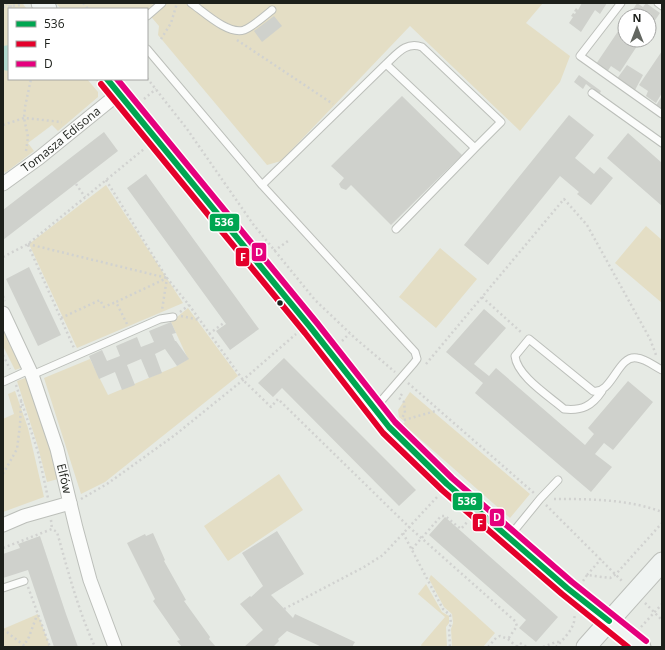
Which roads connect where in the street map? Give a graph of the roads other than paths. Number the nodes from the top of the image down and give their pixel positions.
1 (162, 3) edge
2 (191, 3) edge
3 (621, 3) edge
4 (658, 3) edge
5 (662, 6) edge
6 (272, 10) dead end
7 (148, 15) edge
8 (148, 50) edge
9 (386, 64) junction
10 (107, 80) edge
11 (592, 93) dead end
12 (118, 94) junction
13 (662, 114) edge
14 (662, 143) edge
15 (475, 148) junction
16 (3, 184) edge
17 (262, 186) junction
18 (396, 229) dead end
19 (3, 313) edge
20 (173, 317) road end
21 (662, 370) edge
22 (30, 372) junction
23 (3, 382) edge
24 (602, 391) junction
25 (375, 409) junction
26 (558, 480) dead end
27 (75, 501) junction
28 (3, 525) edge
29 (508, 537) junction
30 (662, 562) edge
31 (24, 581) road end
32 (3, 588) edge
33 (609, 621) junction
34 (115, 647) edge
35 (586, 647) edge
36 (641, 647) edge

1 - 7 lane
2 - 6 lane
3 - 13 lane
4 - 5 lane
8 - 17 lane
9 - 15 lane
9 - 15 lane
9 - 17 lane
10 - 12 street
11 - 14 lane
12 - 16 street, Tomasza Edisona
12 - 25 street
15 - 18 lane
17 - 25 lane
19 - 22 street, Elfów
20 - 22 lane
21 - 24 lane
22 - 23 lane
22 - 27 street, Elfów
24 - 24 lane
25 - 29 street
26 - 29 lane
27 - 28 street
27 - 34 street, Elfów
29 - 33 street
30 - 33 street
31 - 32 lane
33 - 35 street
33 - 36 street

